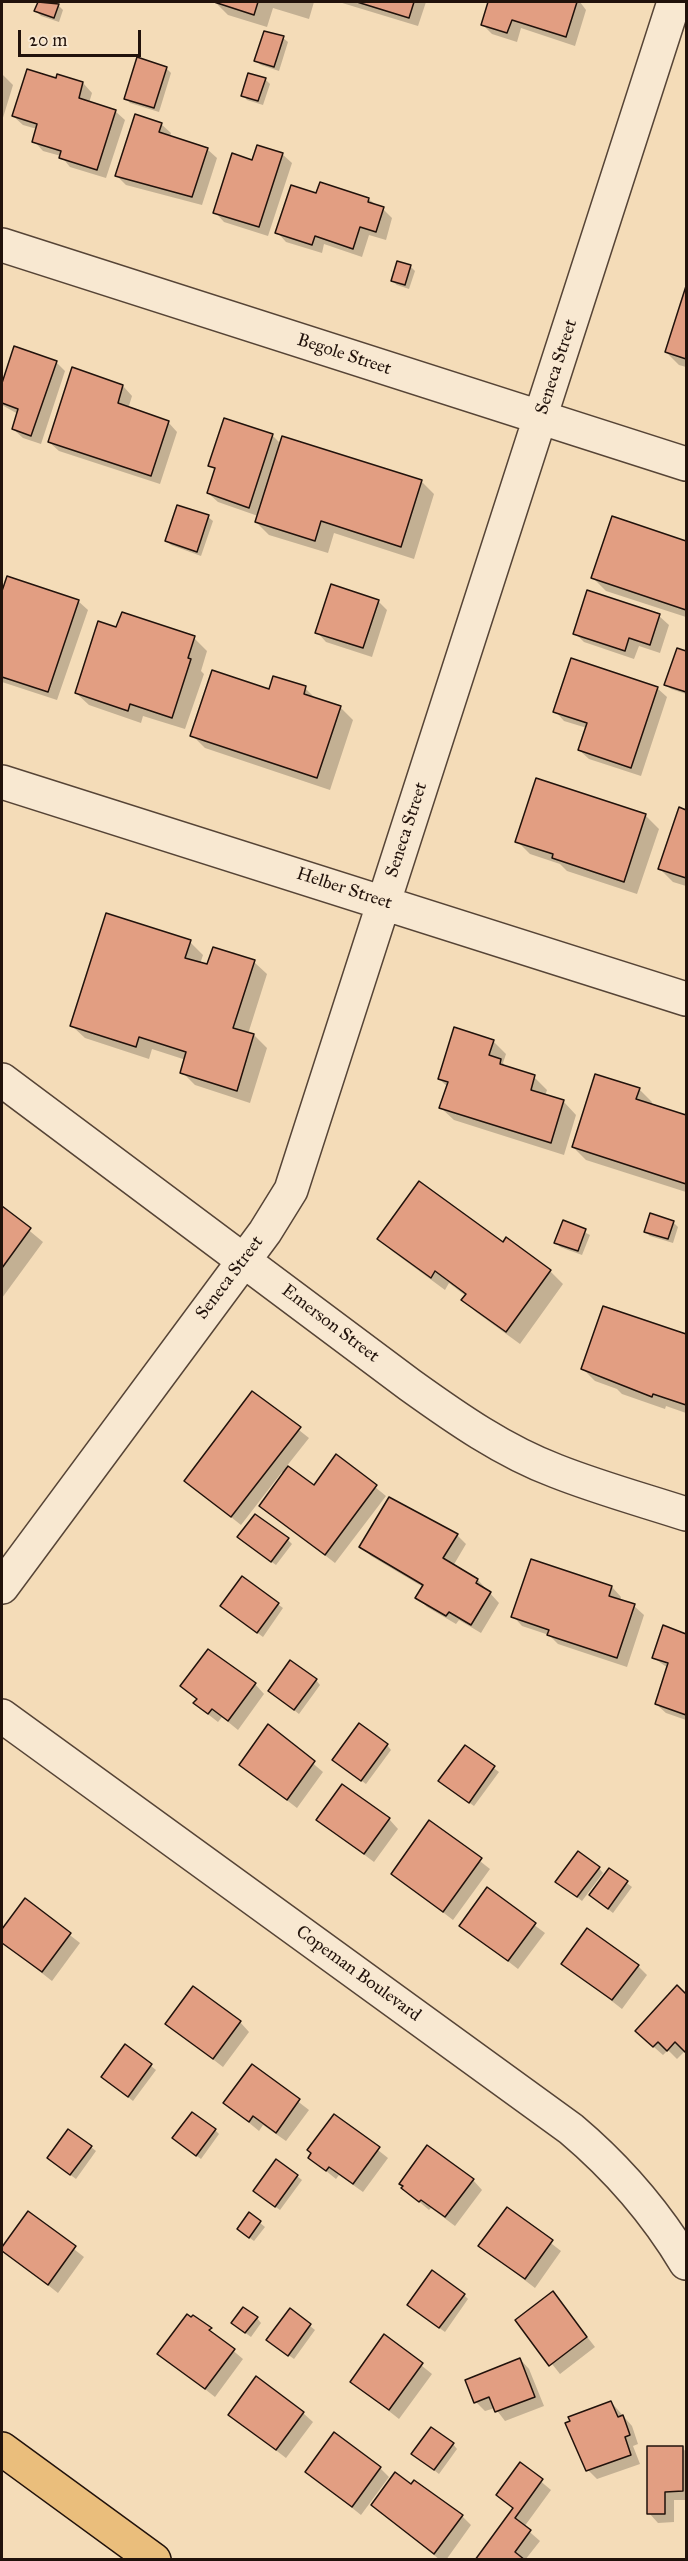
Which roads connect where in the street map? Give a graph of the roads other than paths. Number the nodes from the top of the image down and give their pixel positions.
1 (674, 2) edge
2 (2, 244) edge
3 (541, 418) junction
4 (687, 464) edge
5 (2, 782) edge
6 (383, 902) junction
7 (687, 999) edge
8 (2, 1080) edge
9 (244, 1259) junction
10 (687, 1514) edge
11 (2, 1587) edge
12 (2, 1716) edge
13 (687, 2263) edge
14 (2, 2449) edge
15 (154, 2559) edge

1 - 3 street, Seneca Street
2 - 3 street, Begole Street
3 - 4 street, Begole Street
3 - 6 street, Seneca Street
5 - 6 street, Helber Street
6 - 7 street, Helber Street
6 - 9 street, Seneca Street
8 - 9 street, Emerson Street
9 - 10 street, Emerson Street
9 - 11 street, Seneca Street
12 - 13 street, Copeman Boulevard
14 - 15 main road

